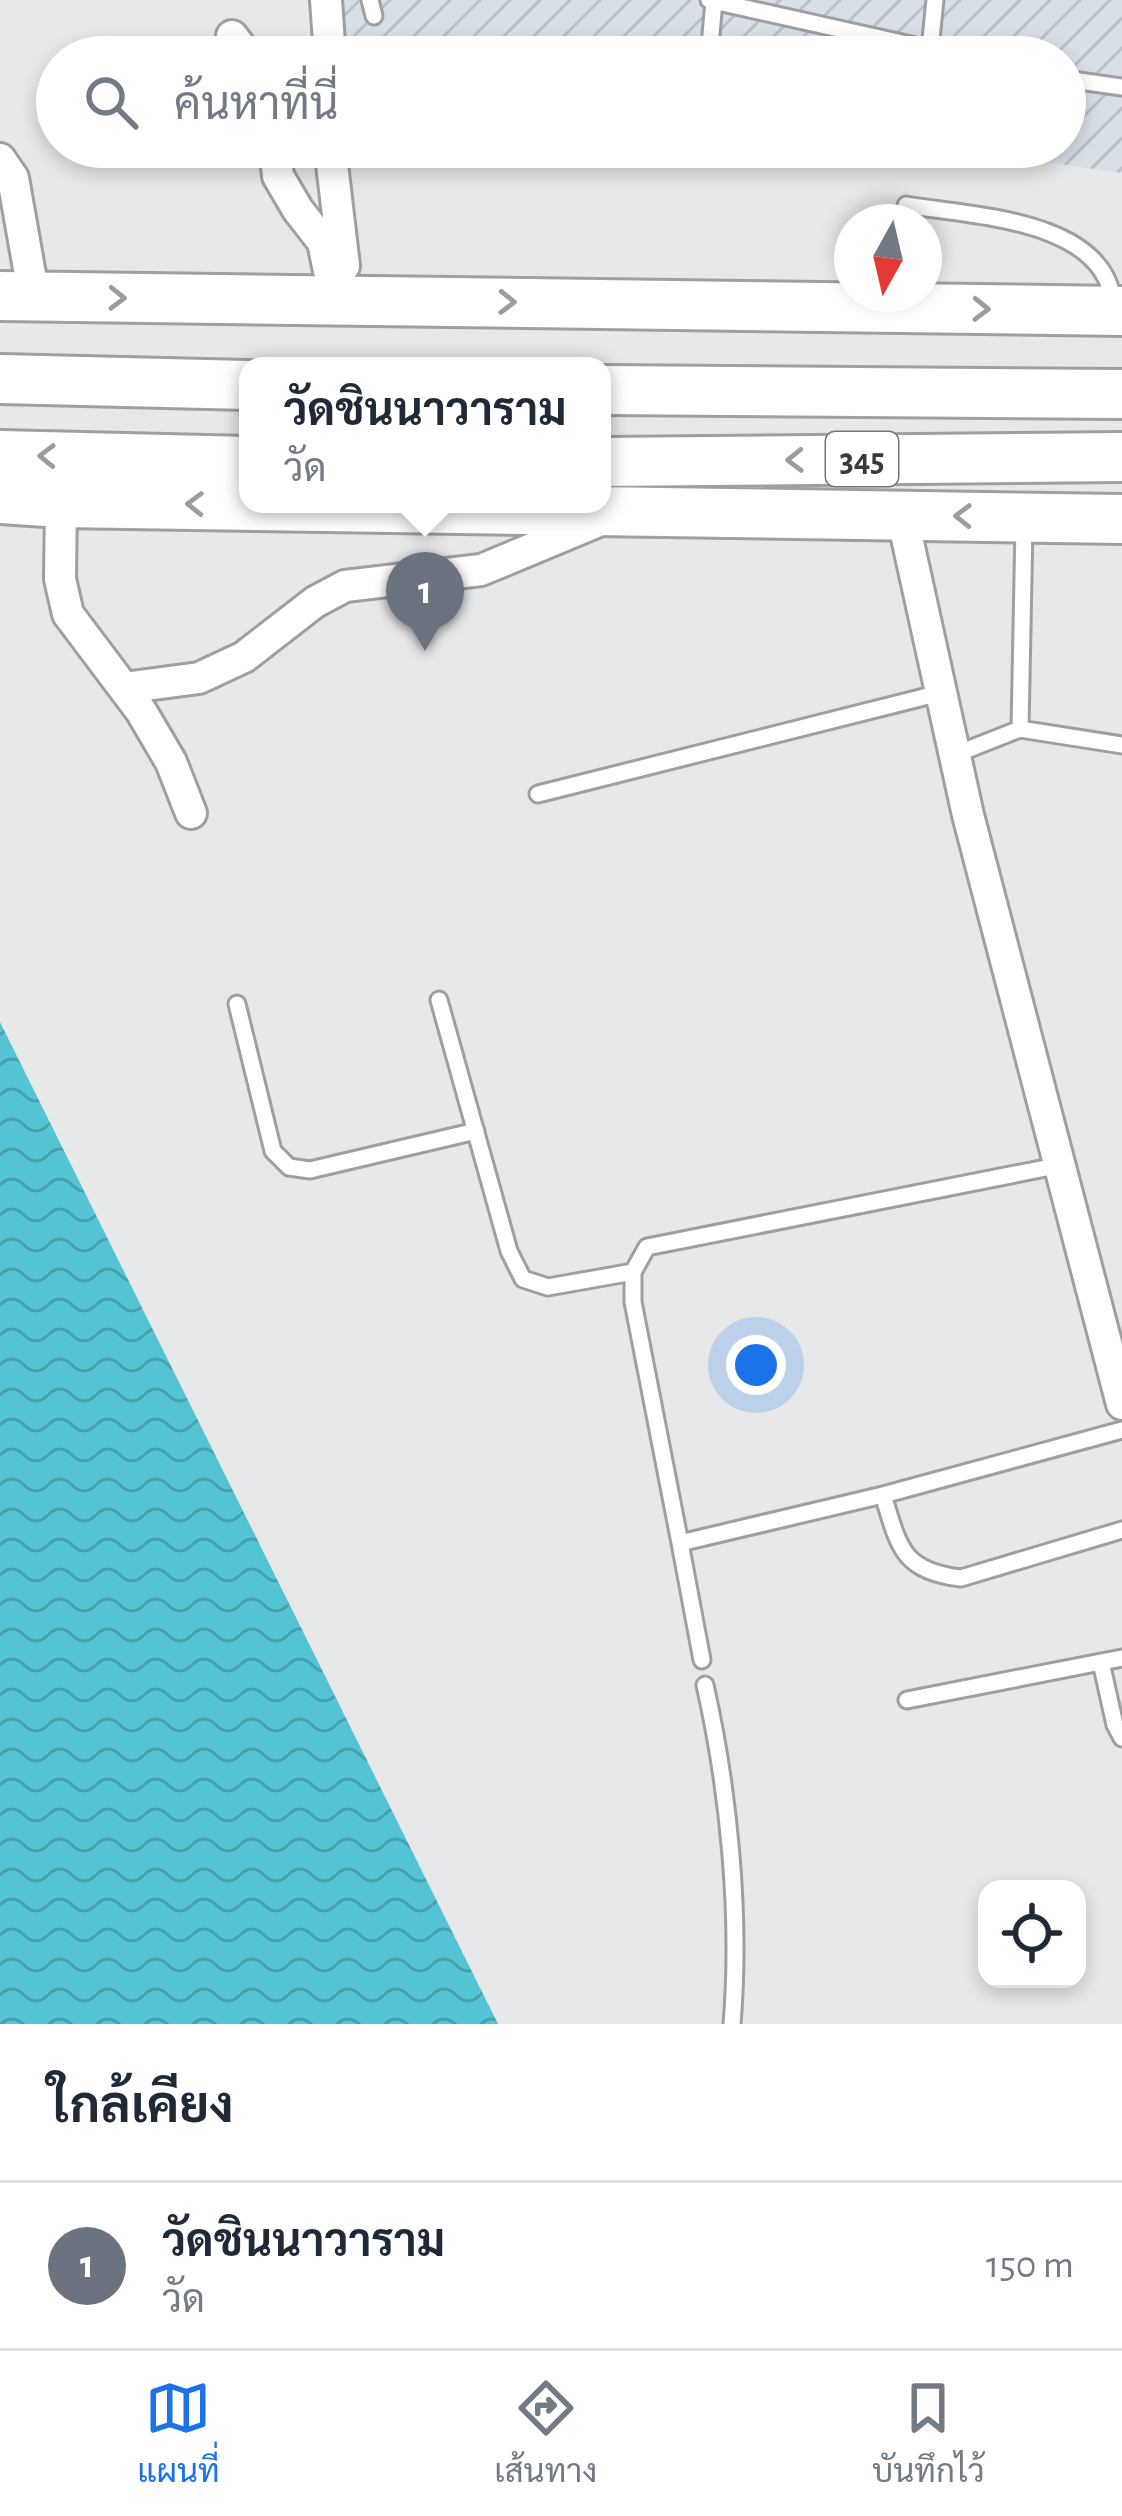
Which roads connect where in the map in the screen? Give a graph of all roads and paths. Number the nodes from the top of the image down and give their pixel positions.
1 (326, 0) edge
2 (935, 0) edge
3 (711, 1) edge
4 (329, 36) edge
5 (710, 36) edge
6 (871, 36) edge
7 (931, 36) edge
8 (1086, 82) edge
9 (1122, 86) edge
10 (0, 159) edge
11 (277, 168) edge
12 (332, 168) edge
13 (942, 212) edge
14 (17, 296) edge
15 (341, 300) junction
16 (1118, 311) edge
17 (0, 379) edge
18 (239, 385) edge
19 (611, 390) edge
20 (1122, 394) edge
21 (0, 455) edge
22 (1122, 457) edge
23 (239, 461) edge
24 (611, 462) edge
25 (0, 499) edge
26 (61, 503) junction
27 (239, 505) edge
28 (611, 508) edge
29 (628, 508) junction
30 (902, 515) junction
31 (1024, 518) junction
32 (1122, 519) edge
33 (124, 688) junction
34 (940, 693) junction
35 (1020, 729) junction
36 (1122, 745) edge
37 (954, 755) junction
38 (538, 794) dead end
39 (191, 813) dead end
40 (439, 1000) dead end
41 (237, 1004) dead end
42 (476, 1131) junction
43 (1060, 1165) junction
44 (633, 1272) junction
45 (1122, 1404) edge
46 (1122, 1430) edge
47 (883, 1495) junction
48 (1122, 1530) edge
49 (680, 1543) junction
50 (1122, 1658) edge
51 (702, 1660) dead end
52 (1101, 1662) junction
53 (705, 1685) dead end
54 (908, 1700) dead end
55 (1122, 1738) edge
56 (732, 2024) edge

1 - 4 street
2 - 7 lane
3 - 5 lane
3 - 6 lane
8 - 9 lane
10 - 14 street
11 - 15 street
12 - 15 street
13 - 16 lane
14 -> 15 main road
15 -> 16 main road
17 - 18 main road
19 - 20 main road, 345
23 -> 21 main road
22 -> 24 main road, 345
25 - 26 main road
27 -> 26 main road
26 - 33 street
29 -> 28 main road
29 - 30 main road
29 - 33 street
31 -> 30 main road
30 - 34 street
31 - 32 main road
31 - 35 lane
33 - 39 street
34 - 37 street
34 - 38 lane
35 - 36 lane
35 - 37 lane
37 - 43 street
40 - 42 lane
41 - 42 lane
42 - 44 lane
43 - 44 lane
43 - 45 street
44 - 49 lane
46 - 47 lane
47 - 48 lane
47 - 49 lane
49 - 51 lane
50 - 52 lane
52 - 54 lane
52 - 55 lane
53 - 56 lane

